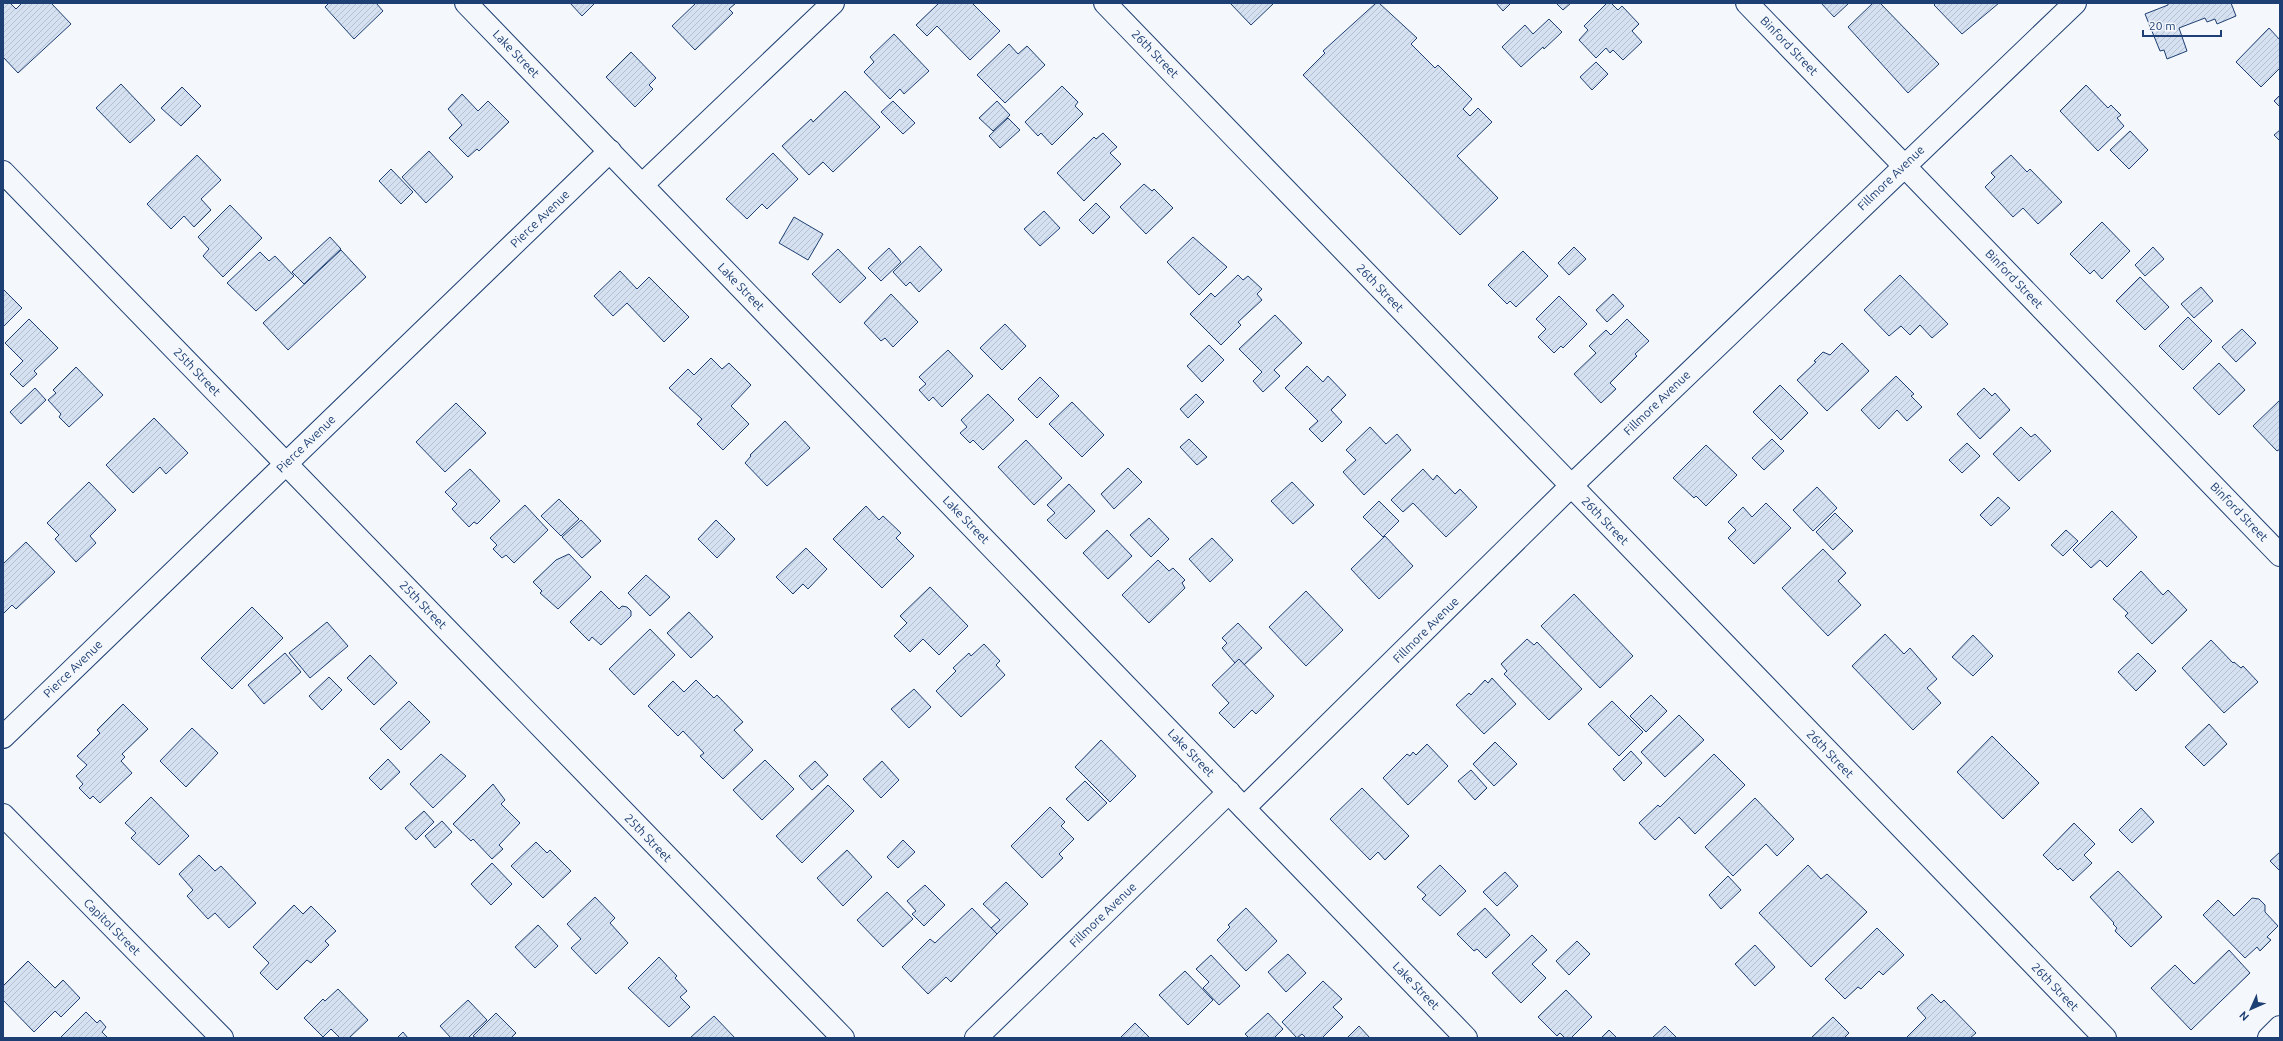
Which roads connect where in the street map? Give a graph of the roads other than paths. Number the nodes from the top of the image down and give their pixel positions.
1 (466, 3) edge
2 (834, 3) edge
3 (1105, 3) edge
4 (1747, 3) edge
5 (2075, 3) edge
6 (610, 151) junction
7 (1904, 165) junction
8 (3, 172) edge
9 (642, 185) junction
10 (286, 464) junction
11 (1571, 486) junction
12 (2280, 555) edge
13 (3, 737) edge
14 (1229, 792) junction
15 (1244, 808) junction
16 (3, 815) edge
17 (2280, 1027) edge
18 (222, 1038) edge
19 (842, 1038) edge
20 (976, 1038) edge
21 (1466, 1038) edge
22 (2105, 1038) edge
23 (2269, 1038) edge

1 - 6 street, Lake Street
2 - 9 street
3 - 11 street, 26th Street
4 - 7 street, Binford Street
5 - 7 street, Fillmore Avenue
6 - 9 street, Lake Street
6 - 10 street, Pierce Avenue
7 - 11 street, Fillmore Avenue
7 - 12 street, Binford Street
8 - 10 street, 25th Street
9 - 14 street, Lake Street
10 - 13 street, Pierce Avenue
10 - 19 street, 25th Street
11 - 15 street, Fillmore Avenue
11 - 22 street, 26th Street
14 - 15 street, Lake Street
14 - 20 street, Fillmore Avenue
15 - 21 street, Lake Street
16 - 18 street, Capitol Street
17 - 23 street

